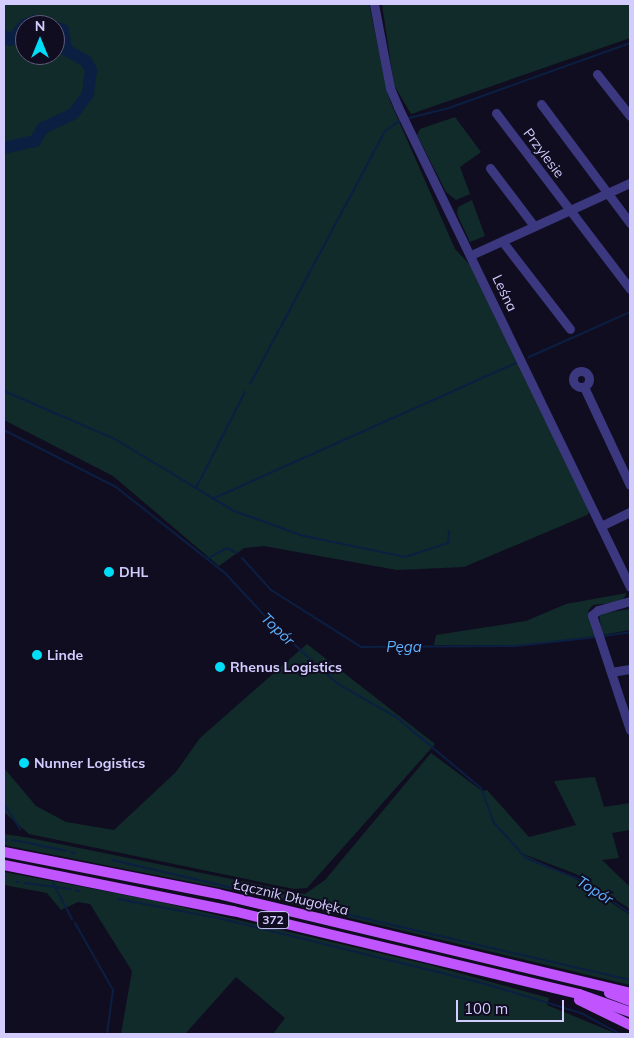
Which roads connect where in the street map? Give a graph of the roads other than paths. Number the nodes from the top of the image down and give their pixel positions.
1 (374, 4) edge
2 (598, 74) dead end
3 (541, 104) dead end
4 (496, 113) dead end
5 (630, 116) edge
6 (490, 168) dead end
7 (630, 183) edge
8 (607, 192) junction
9 (569, 209) junction
10 (630, 222) edge
11 (534, 226) junction
12 (502, 241) junction
13 (471, 254) junction
14 (630, 289) edge
15 (570, 329) dead end
16 (584, 387) dead end
17 (630, 485) edge
18 (630, 512) edge
19 (602, 525) junction
20 (630, 588) edge
21 (630, 601) edge
22 (630, 669) edge
23 (612, 672) junction
24 (630, 730) edge
25 (4, 852) edge
26 (4, 865) edge
27 (570, 978) junction
28 (540, 985) junction
29 (630, 992) edge
30 (630, 1001) edge
31 (630, 1012) edge
32 (630, 1025) edge

1 - 13 street, Leśna
2 - 5 street
3 - 8 street, Przylesie
4 - 9 street, Przylesie
6 - 11 street
7 - 8 street
8 - 9 street
8 - 10 street, Przylesie
9 - 11 street
9 - 14 street, Przylesie
11 - 12 street
12 - 13 street
12 - 15 street
13 - 19 street, Leśna
16 - 17 street
18 - 19 street
19 - 20 street, Leśna
21 - 23 street
22 - 23 street
23 - 24 street
25 - 27 main road, Łącznik Długołęka / 372
26 - 28 main road, Łącznik Długołęka / 372
27 - 29 main road
27 - 30 main road, 372
28 - 31 main road, 372
28 - 32 main road

